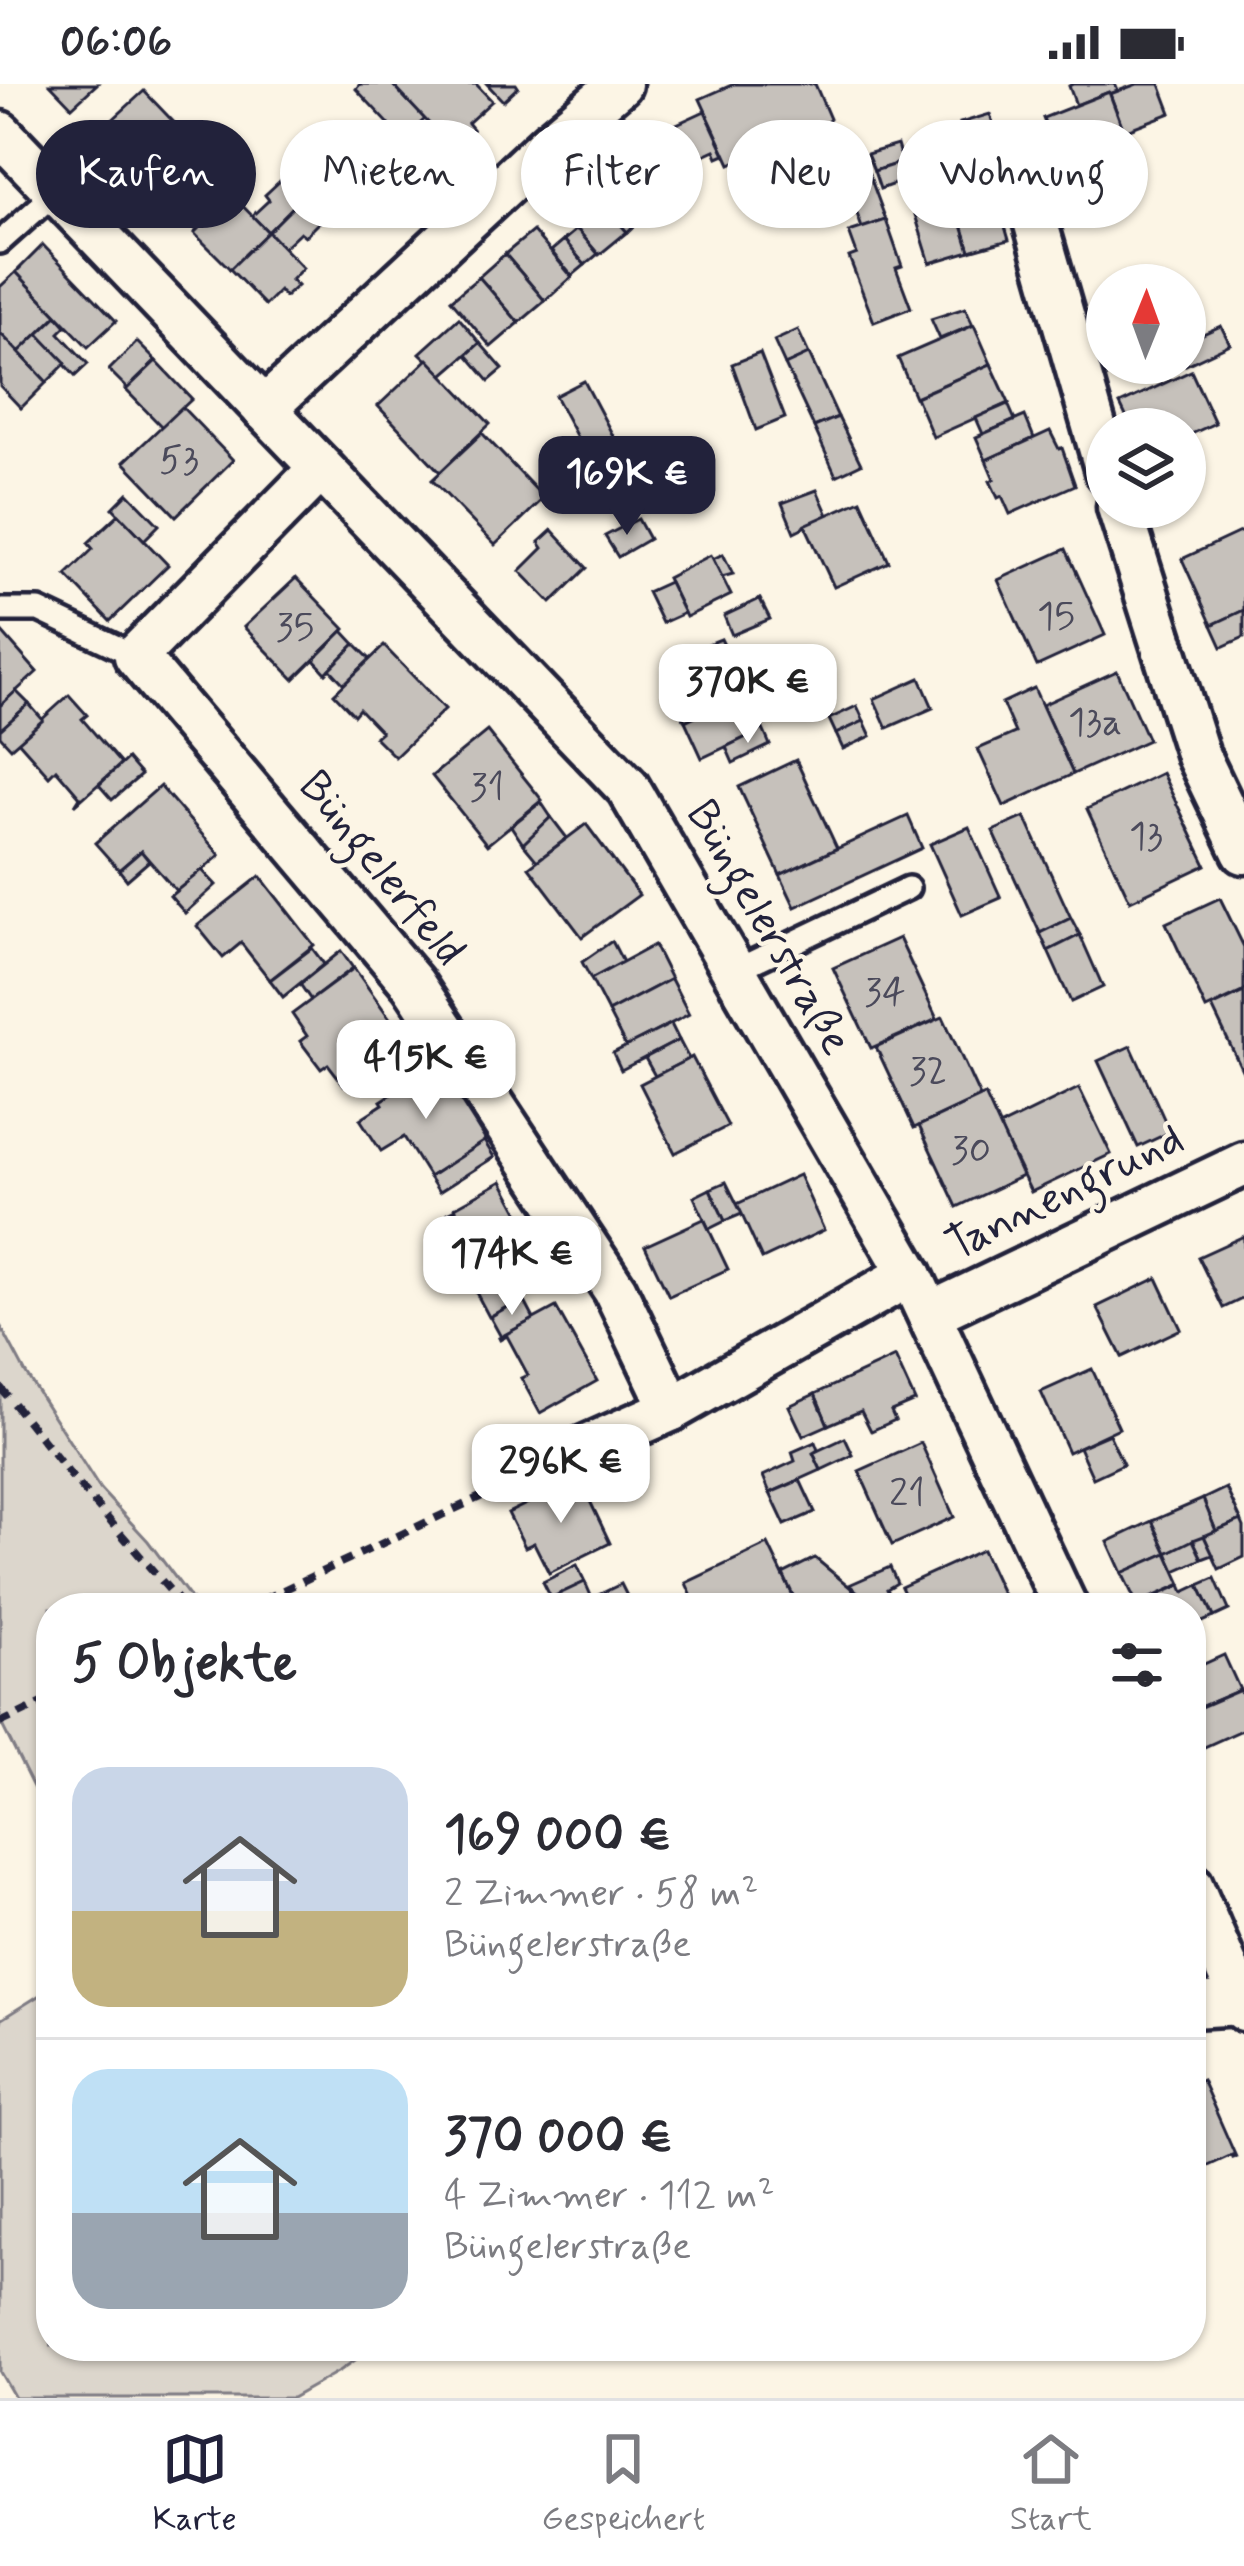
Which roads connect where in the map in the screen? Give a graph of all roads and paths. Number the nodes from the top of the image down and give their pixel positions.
1 (620, 84) edge
2 (0, 133) edge
3 (36, 171) edge
4 (36, 210) edge
5 (91, 228) edge
6 (1037, 228) edge
7 (0, 242) edge
8 (1089, 408) edge
9 (264, 409) junction
10 (321, 467) junction
11 (1125, 528) edge
12 (0, 610) edge
13 (136, 656) junction
14 (1244, 852) edge
15 (908, 888) dead end
16 (734, 971) junction
17 (1244, 1164) edge
18 (910, 1274) junction
19 (930, 1314) junction
20 (0, 1387) edge
21 (672, 1409) junction
22 (580, 1450) joint
23 (172, 1593) edge
24 (277, 1593) edge
25 (1059, 1593) edge
26 (36, 1707) edge
27 (0, 1724) edge
28 (1206, 1921) edge
29 (1206, 2006) edge
30 (1242, 2006) edge

1 - 9 street
2 - 3 street, Büngelerstraße
4 - 7 lane
5 - 9 street, Büngelerstraße
6 - 8 street
9 - 10 street, Büngelerstraße
10 - 13 street
10 - 16 street, Büngelerstraße
11 - 14 street
12 - 13 lane, Büngelerfeld
13 - 21 street, Büngelerfeld
15 - 16 lane
16 - 18 street, Büngelerstraße
17 - 19 street, Tannengrund
18 - 19 street, Büngelerstraße
18 - 21 street, Tannengrund
19 - 25 street, Büngelerstraße
20 - 23 path
21 - 22 street, Tannengrund
22 - 24 path
26 - 27 path
28 - 30 street
29 - 30 street

